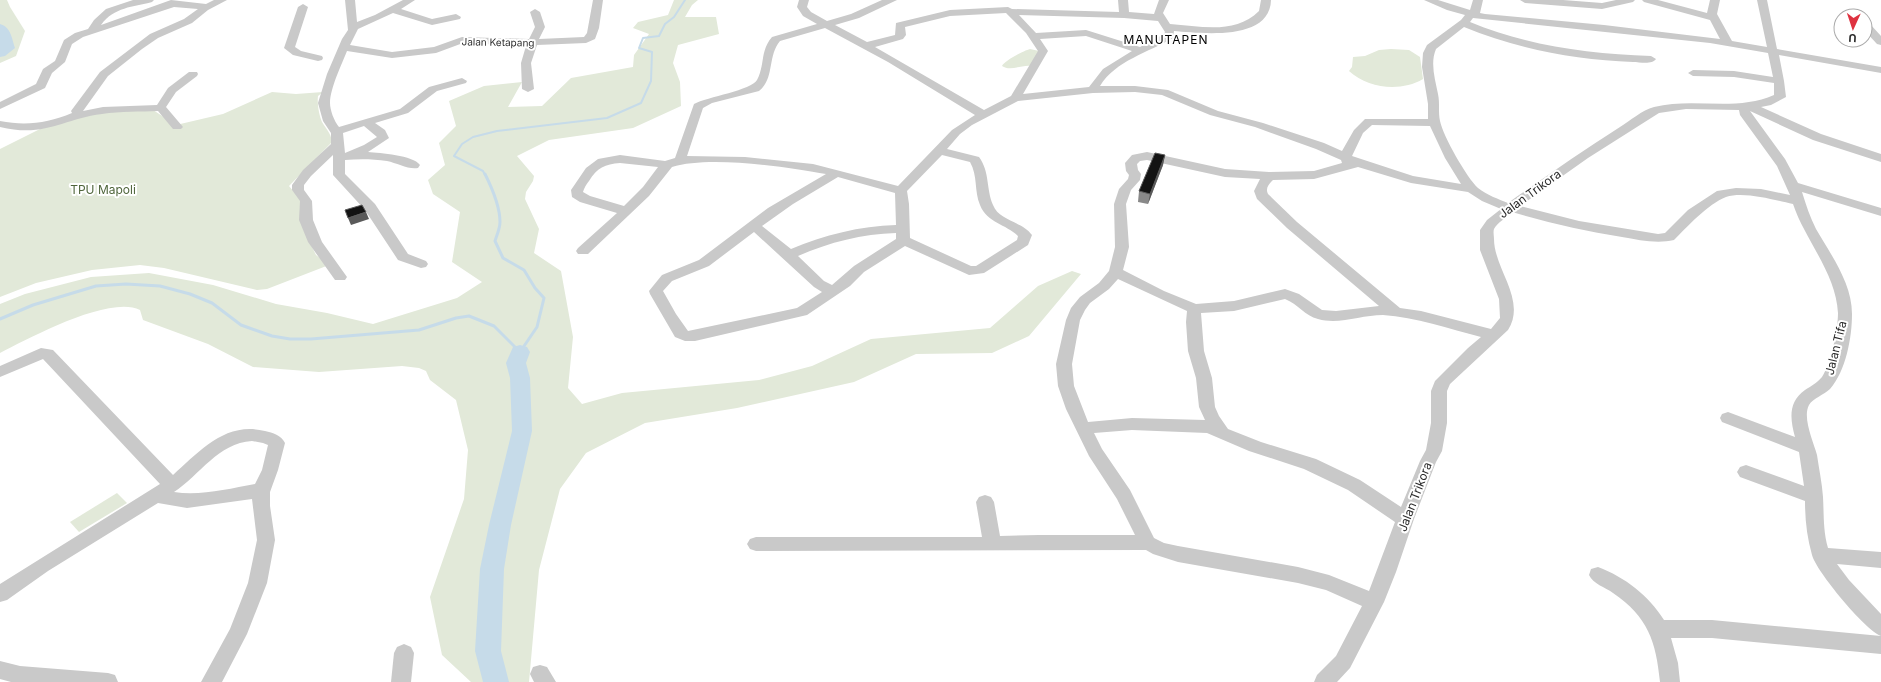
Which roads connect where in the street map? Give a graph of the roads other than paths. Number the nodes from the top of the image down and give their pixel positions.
1 (149, 0) edge
2 (222, 0) edge
3 (350, 0) edge
4 (410, 0) edge
5 (598, 0) edge
6 (804, 0) edge
7 (892, 0) edge
8 (999, 0) edge
9 (1123, 0) edge
10 (1164, 0) edge
11 (1266, 0) edge
12 (1429, 0) edge
13 (1478, 0) edge
14 (1525, 0) edge
15 (1630, 0) edge
16 (1647, 0) edge
17 (1714, 0) edge
18 (1762, 0) edge
19 (172, 1) edge
20 (303, 7) dead end
21 (205, 8) junction
22 (393, 10) junction
23 (1009, 11) junction
24 (535, 12) dead end
25 (1472, 14) junction
26 (1124, 15) junction
27 (456, 17) dead end
28 (1160, 18) junction
29 (1713, 18) junction
30 (1463, 23) junction
31 (827, 24) junction
32 (353, 27) junction
33 (1167, 27) junction
34 (92, 30) junction
35 (1873, 33) edge
36 (1034, 36) junction
37 (1881, 42) edge
38 (532, 43) junction
39 (1728, 43) junction
40 (865, 46) junction
41 (344, 48) junction
42 (1141, 51) junction
43 (1772, 52) junction
44 (318, 58) dead end
45 (1651, 59) dead end
46 (1881, 70) edge
47 (1107, 72) junction
48 (1693, 73) dead end
49 (193, 74) dead end
50 (462, 81) dead end
51 (1780, 81) junction
52 (1122, 84) junction
53 (528, 89) dead end
54 (1093, 90) junction
55 (1015, 98) junction
56 (0, 106) edge
57 (1747, 106) junction
58 (160, 108) junction
59 (982, 114) junction
60 (78, 115) junction
61 (367, 123) junction
62 (1434, 123) junction
63 (0, 124) edge
64 (177, 127) dead end
65 (336, 131) junction
66 (939, 151) junction
67 (342, 153) junction
68 (1881, 158) edge
69 (680, 160) junction
70 (1351, 162) junction
71 (414, 165) dead end
72 (667, 165) junction
73 (836, 173) junction
74 (1269, 176) junction
75 (1794, 186) junction
76 (1471, 189) junction
77 (901, 190) junction
78 (1798, 201) junction
79 (1509, 208) junction
80 (626, 211) junction
81 (1881, 212) edge
82 (755, 226) junction
83 (903, 234) junction
84 (583, 251) dead end
85 (790, 255) junction
86 (421, 264) dead end
87 (1116, 272) junction
88 (340, 277) dead end
89 (832, 291) junction
90 (1194, 309) junction
91 (1396, 312) junction
92 (1494, 335) junction
93 (0, 372) edge
94 (1728, 418) dead end
95 (1084, 428) junction
96 (1222, 432) junction
97 (1807, 448) junction
98 (1746, 472) dead end
99 (172, 485) junction
100 (261, 490) junction
101 (154, 496) junction
102 (1814, 497) junction
103 (985, 502) dead end
104 (1406, 519) junction
105 (1148, 543) junction
106 (756, 544) dead end
107 (992, 544) junction
108 (1821, 555) junction
109 (1881, 560) edge
110 (1598, 575) dead end
111 (0, 594) edge
112 (1374, 602) junction
113 (1881, 628) edge
114 (1659, 629) junction
115 (1881, 645) edge
116 (404, 653) dead end
117 (0, 670) edge
118 (14, 679) edge
119 (108, 682) edge
120 (211, 682) edge
121 (402, 682) edge
122 (1324, 682) edge
123 (1670, 682) edge

1 - 34 street
2 - 21 street
3 - 32 street
4 - 22 street
5 - 38 street, Jalan Ketapang
6 - 31 street
7 - 31 street
8 - 23 street
9 - 26 street
10 - 28 street
11 - 33 street
12 - 25 street
13 - 25 street
14 - 15 street
16 - 29 street
17 - 29 street
18 - 43 street, Jalan Trikora
19 - 21 street
19 - 34 street
20 - 44 street
21 - 60 street
22 - 27 street
22 - 32 street
23 - 26 street
23 - 36 street
23 - 40 street
24 - 38 street
25 - 30 street
25 - 39 street
26 - 28 street
28 - 33 street
29 - 39 street
30 - 45 street
30 - 62 street
31 - 40 street
31 - 69 street
32 - 41 street
33 - 42 street
34 - 56 street
35 - 37 street
36 - 42 street
36 - 55 street
38 - 41 street, Jalan Ketapang
38 - 53 street
39 - 43 street
40 - 59 street
41 - 65 street
42 - 47 street
43 - 46 street
43 - 51 street, Jalan Trikora
47 - 52 street
47 - 54 street
48 - 51 street
49 - 58 street
50 - 61 street
51 - 57 street, Jalan Trikora
52 - 54 street
52 - 70 street
54 - 55 street
55 - 59 street
57 - 68 street
57 - 75 street, Jalan Tifa
57 - 79 street, Jalan Trikora
58 - 60 street
58 - 64 street
59 - 66 street
60 - 63 street
61 - 65 street
61 - 67 street
62 - 70 street
62 - 76 street
65 - 67 street
66 - 77 street
66 - 83 street
67 - 71 street
67 - 86 street
67 - 88 street
69 - 72 street
69 - 73 street
70 - 74 street
70 - 76 street
72 - 80 street
72 - 80 street
73 - 77 street
73 - 82 street
74 - 87 street
74 - 91 street
75 - 78 street, Jalan Tifa
75 - 81 street
76 - 79 street
77 - 83 street
78 - 79 street
78 - 97 street, Jalan Tifa
79 - 92 street, Jalan Trikora
80 - 84 street
82 - 85 street
82 - 89 street
83 - 85 street
83 - 89 street
85 - 89 street
87 - 90 street
87 - 95 street
90 - 91 street
90 - 96 street
91 - 92 street
92 - 104 street, Jalan Trikora
93 - 99 street
94 - 97 street
95 - 96 street
95 - 105 street
96 - 104 street
97 - 102 street, Jalan Tifa
98 - 102 street
99 - 100 street
99 - 101 street
100 - 101 street
100 - 120 street
101 - 111 street
102 - 108 street, Jalan Tifa
103 - 107 street
104 - 112 street, Jalan Trikora
105 - 107 street
105 - 112 street
106 - 107 street
108 - 109 street
108 - 113 street, Jalan Tifa
110 - 114 street
112 - 122 street, Jalan Trikora
114 - 115 street
114 - 123 street
116 - 121 street
117 - 118 street
118 - 119 street

